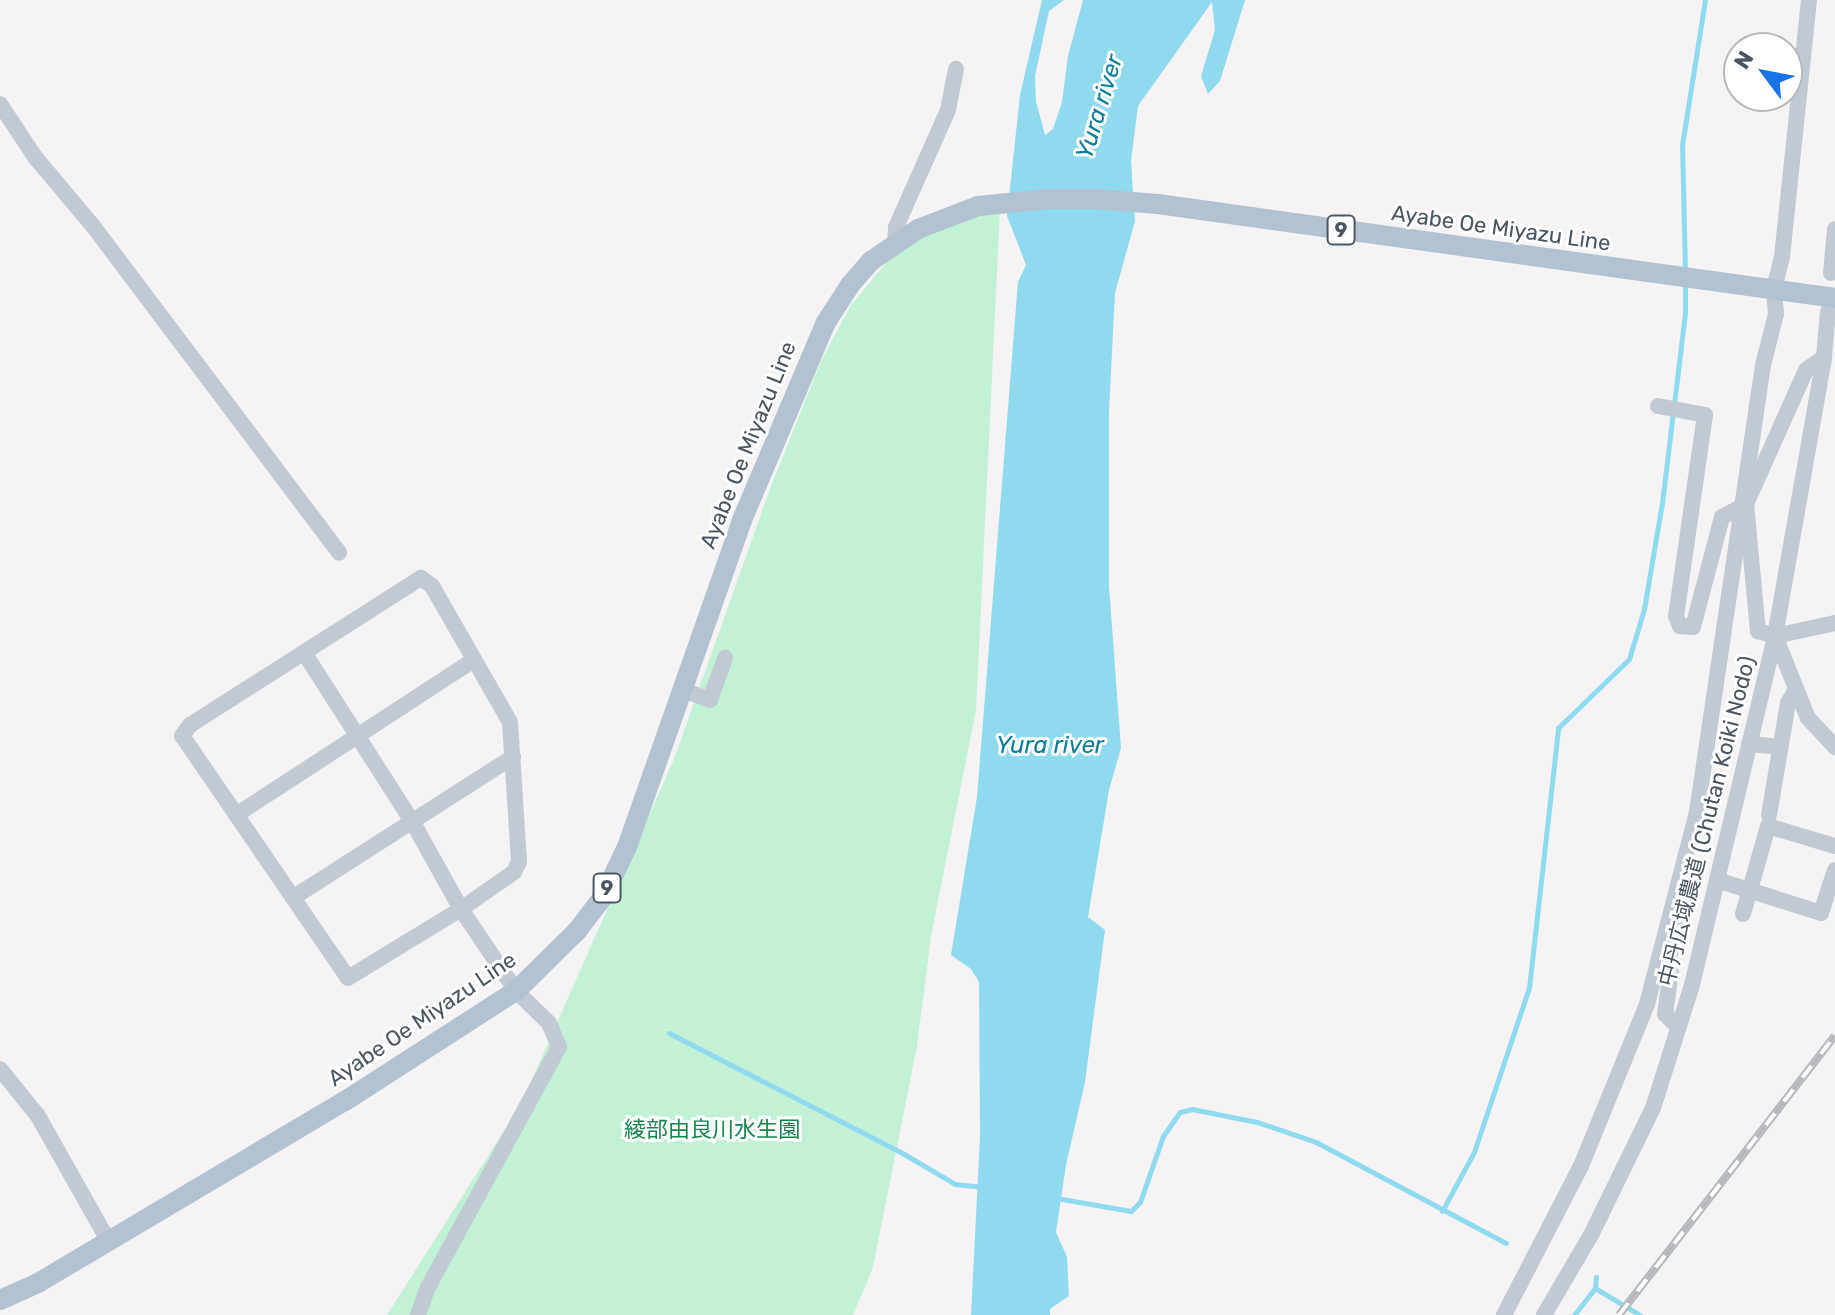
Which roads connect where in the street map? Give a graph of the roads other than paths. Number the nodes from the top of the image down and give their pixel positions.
1 (1809, 0) edge
2 (956, 69) dead end
3 (0, 104) edge
4 (1835, 229) edge
5 (895, 243) junction
6 (1831, 273) dead end
7 (1771, 289) junction
8 (1831, 304) edge
9 (1824, 357) junction
10 (1658, 406) dead end
11 (1744, 504) junction
12 (339, 553) dead end
13 (1835, 623) edge
14 (1775, 636) junction
15 (305, 654) junction
16 (725, 658) dead end
17 (474, 660) junction
18 (681, 689) junction
19 (1796, 689) junction
20 (358, 736) junction
21 (1749, 744) junction
22 (1781, 747) junction
23 (1835, 747) edge
24 (513, 757) junction
25 (236, 815) junction
26 (1769, 815) dead end
27 (412, 821) junction
28 (1835, 846) edge
29 (1835, 870) edge
30 (1717, 880) junction
31 (1748, 890) junction
32 (294, 897) junction
33 (461, 909) junction
34 (1743, 914) dead end
35 (1672, 916) junction
36 (516, 991) junction
37 (1678, 1027) junction
38 (0, 1069) edge
39 (109, 1242) junction
40 (0, 1300) edge
41 (418, 1315) edge
42 (1504, 1315) edge
43 (1544, 1315) edge

1 - 7 street
2 - 5 street
3 - 12 street
4 - 6 street
5 - 7 main road, Ayabe Oe Miyazu Line / 9
5 - 18 main road, Ayabe Oe Miyazu Line / 9
7 - 8 main road, Ayabe Oe Miyazu Line / 9
7 - 11 street
8 - 9 street, 中丹広域農道 (Chutan Koiki Nodo)
9 - 11 street
9 - 14 street, 中丹広域農道 (Chutan Koiki Nodo)
10 - 11 street
11 - 14 street
11 - 35 street
13 - 14 street
14 - 19 street
14 - 21 street, 中丹広域農道 (Chutan Koiki Nodo)
15 - 17 street
15 - 20 street
15 - 25 street
16 - 18 street
17 - 20 street
17 - 24 street
18 - 36 main road, Ayabe Oe Miyazu Line / 9
19 - 22 street
19 - 23 street
20 - 25 street
20 - 27 street
21 - 22 street
21 - 30 street, 中丹広域農道 (Chutan Koiki Nodo)
22 - 26 street
24 - 27 street
24 - 33 street
25 - 32 street
27 - 32 street
27 - 33 street
28 - 31 street
29 - 31 street
30 - 31 street
30 - 37 street, 中丹広域農道 (Chutan Koiki Nodo)
31 - 34 street
32 - 33 street
33 - 36 street
35 - 37 street
35 - 42 street
36 - 39 main road, Ayabe Oe Miyazu Line / 9
36 - 41 street
37 - 43 street, 中丹広域農道 (Chutan Koiki Nodo)
38 - 39 street
39 - 40 main road, Ayabe Oe Miyazu Line / 9

